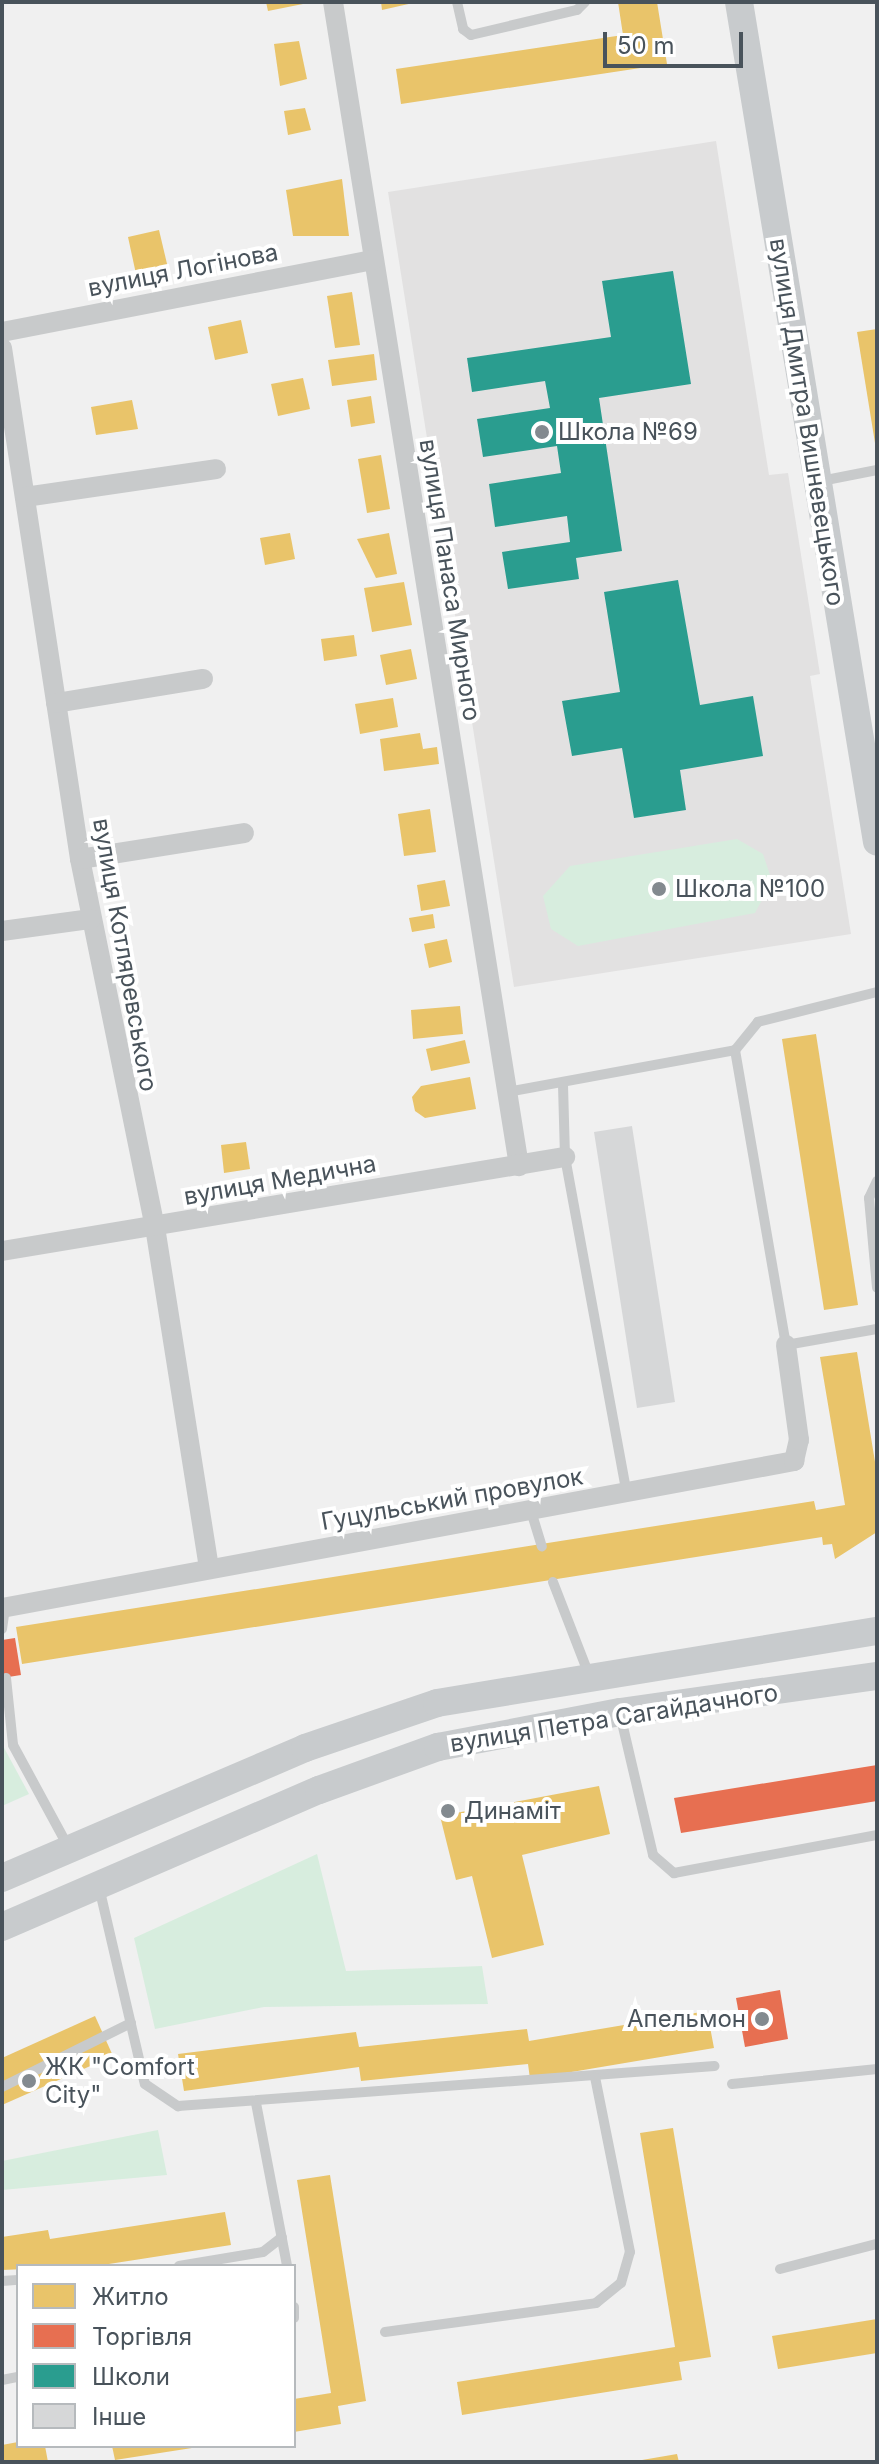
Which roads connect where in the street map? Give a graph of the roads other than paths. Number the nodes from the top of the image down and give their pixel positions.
1 (333, 2) edge
2 (457, 2) edge
3 (585, 2) edge
4 (739, 2) edge
5 (373, 260) junction
6 (2, 332) edge
7 (2, 348) edge
8 (216, 469) dead end
9 (877, 470) edge
10 (816, 482) junction
11 (25, 497) junction
12 (203, 679) dead end
13 (56, 703) junction
14 (870, 755) edge
15 (244, 833) dead end
16 (877, 842) edge
17 (80, 859) junction
18 (91, 919) junction
19 (2, 931) edge
20 (877, 992) edge
21 (735, 1050) junction
22 (563, 1085) junction
23 (503, 1092) junction
24 (565, 1157) junction
25 (519, 1166) junction
26 (877, 1181) edge
27 (155, 1227) junction
28 (2, 1251) edge
29 (877, 1288) edge
30 (877, 1329) edge
31 (786, 1345) junction
32 (627, 1494) junction
33 (531, 1511) junction
34 (542, 1546) dead end
35 (209, 1569) junction
36 (553, 1582) dead end
37 (4, 1608) edge
38 (2, 1629) edge
39 (877, 1631) edge
40 (877, 1676) edge
41 (590, 1677) junction
42 (6, 1678) dead end
43 (620, 1712) junction
44 (877, 1835) edge
45 (70, 1849) junction
46 (2, 1878) edge
47 (99, 1885) junction
48 (2, 1927) edge
49 (131, 2023) junction
50 (715, 2066) dead end
51 (877, 2069) edge
52 (595, 2077) junction
53 (732, 2084) dead end
54 (2, 2087) edge
55 (256, 2103) junction
56 (282, 2237) junction
57 (877, 2244) edge
58 (191, 2264) edge
59 (287, 2264) edge
60 (780, 2269) dead end
61 (385, 2332) dead end

1 - 5 street, вулиця Панаса Мирного
2 - 3 lane
4 - 10 street, вулиця Дмитра Вишневецького
5 - 6 street, вулиця Логінова
5 - 23 street, вулиця Панаса Мирного
7 - 11 street, вулиця Котляревського
8 - 11 street
9 - 10 lane
10 - 14 street, вулиця Дмитра Вишневецького
11 - 13 street, вулиця Котляревського
12 - 13 street
13 - 17 street, вулиця Котляревського
14 - 16 street, вулиця Дмитра Вишневецького
15 - 17 street
17 - 18 street, вулиця Котляревського
18 - 19 street
18 - 27 street, вулиця Котляревського
20 - 21 lane
21 - 22 lane
21 - 31 lane
22 - 23 lane
22 - 24 lane
23 - 25 street, вулиця Панаса Мирного
24 - 25 street, вулиця Медична
24 - 32 lane
25 - 27 street, вулиця Медична
26 - 29 lane
27 - 28 street, вулиця Медична
27 - 35 street, вулиця Котляревського
30 - 31 lane
31 - 32 street, Гуцульський провулок
32 - 33 street, Гуцульський провулок
33 - 34 lane
33 - 35 street, Гуцульський провулок
35 - 37 street, Гуцульський провулок
36 - 41 lane
37 - 38 lane
39 - 41 street, вулиця Петра Сагайдачного
40 - 43 street, вулиця Петра Сагайдачного
41 - 45 street, вулиця Петра Сагайдачного
42 - 45 lane
43 - 44 lane
43 - 47 street, вулиця Петра Сагайдачного
45 - 46 street, вулиця Петра Сагайдачного
47 - 48 street, вулиця Петра Сагайдачного
47 - 49 lane
49 - 54 lane
49 - 55 lane
50 - 52 lane
51 - 53 lane
52 - 55 lane
52 - 61 lane
55 - 56 lane
56 - 58 lane
56 - 59 lane
57 - 60 lane

